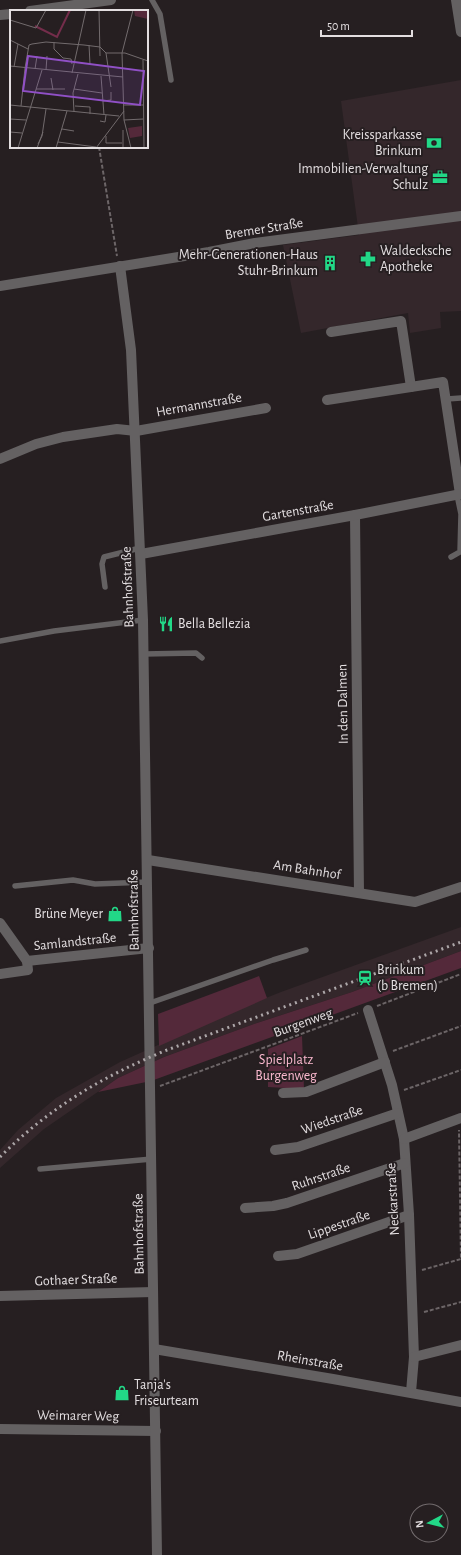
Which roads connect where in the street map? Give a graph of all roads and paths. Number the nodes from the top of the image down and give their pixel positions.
1 (111, 0) edge
2 (152, 0) edge
3 (456, 0) edge
4 (37, 10) edge
5 (10, 14) edge
6 (0, 15) edge
7 (461, 32) edge
8 (171, 80) dead end
9 (99, 148) edge
10 (461, 216) edge
11 (120, 266) junction
12 (0, 286) edge
13 (331, 332) dead end
14 (411, 386) junction
15 (461, 398) edge
16 (447, 399) junction
17 (327, 400) dead end
18 (266, 408) dead end
19 (136, 431) junction
20 (0, 459) edge
21 (459, 494) edge
22 (355, 515) junction
23 (141, 551) junction
24 (451, 557) dead end
25 (105, 587) dead end
26 (143, 620) junction
27 (0, 641) edge
28 (144, 654) junction
29 (202, 658) dead end
30 (148, 860) junction
31 (148, 882) junction
32 (15, 886) dead end
33 (461, 887) edge
34 (359, 892) junction
35 (0, 922) edge
36 (149, 948) junction
37 (306, 950) dead end
38 (27, 961) junction
39 (0, 974) edge
40 (461, 974) edge
41 (150, 1003) junction
42 (368, 1010) junction
43 (461, 1026) edge
44 (384, 1058) junction
45 (461, 1070) edge
46 (151, 1089) junction
47 (283, 1094) dead end
48 (394, 1094) junction
49 (398, 1113) junction
50 (460, 1118) edge
51 (404, 1139) junction
52 (275, 1150) dead end
53 (152, 1159) junction
54 (405, 1163) junction
55 (40, 1169) dead end
56 (244, 1208) dead end
57 (409, 1215) junction
58 (278, 1256) dead end
59 (411, 1273) junction
60 (153, 1292) junction
61 (0, 1296) edge
62 (461, 1302) edge
63 (413, 1316) junction
64 (461, 1345) edge
65 (154, 1349) junction
66 (414, 1357) junction
67 (411, 1392) junction
68 (461, 1402) edge
69 (0, 1429) edge
70 (156, 1431) junction
71 (158, 1555) edge

1 - 4 street
2 - 8 lane
3 - 7 street
5 - 6 street
9 - 11 path
10 - 11 street, Bremer Straße
11 - 12 street, Bremer Straße
11 - 19 street, Bahnhofstraße
13 - 14 street
14 - 16 street
14 - 17 street
15 - 16 lane
16 - 21 street
18 - 19 street, Hermannstraße
19 - 20 street, Hermannstraße
19 - 23 street, Bahnhofstraße
21 - 22 street, Gartenstraße
21 - 24 lane
22 - 23 street, Gartenstraße
22 - 34 street, In den Dalmen
23 - 25 lane
23 - 26 street, Bahnhofstraße
26 - 27 lane
26 - 28 street, Bahnhofstraße
28 - 29 lane
28 - 30 street, Bahnhofstraße
30 - 31 street, Bahnhofstraße
30 - 34 street, Am Bahnhof
31 - 32 lane
31 - 36 street, Bahnhofstraße
33 - 34 street, Am Bahnhof
35 - 38 street, Samlandstraße
36 - 38 street, Samlandstraße
36 - 41 street, Bahnhofstraße
37 - 41 lane
38 - 39 street
40 - 42 path, Burgenweg
41 - 46 street, Bahnhofstraße
42 - 44 street, Neckarstraße
42 - 46 path, Burgenweg
43 - 44 path
44 - 47 street
44 - 48 street, Neckarstraße
45 - 48 path
46 - 53 street, Bahnhofstraße
48 - 49 street, Neckarstraße
49 - 51 street, Neckarstraße
49 - 52 street, Wiedstraße
50 - 51 street
50 - 59 path
51 - 54 street, Neckarstraße
53 - 55 lane
53 - 60 street, Bahnhofstraße
54 - 56 street, Ruhrstraße
54 - 57 street, Neckarstraße
57 - 58 street, Lippestraße
57 - 59 street, Neckarstraße
59 - 63 street, Neckarstraße
60 - 61 street, Gothaer Straße
60 - 65 street, Bahnhofstraße
62 - 63 path
63 - 66 street, Neckarstraße
64 - 66 street
65 - 67 street, Rheinstraße
65 - 70 street, Bahnhofstraße
66 - 67 street, Neckarstraße
67 - 68 street, Rheinstraße
69 - 70 street, Weimarer Weg
70 - 71 street, Bahnhofstraße

